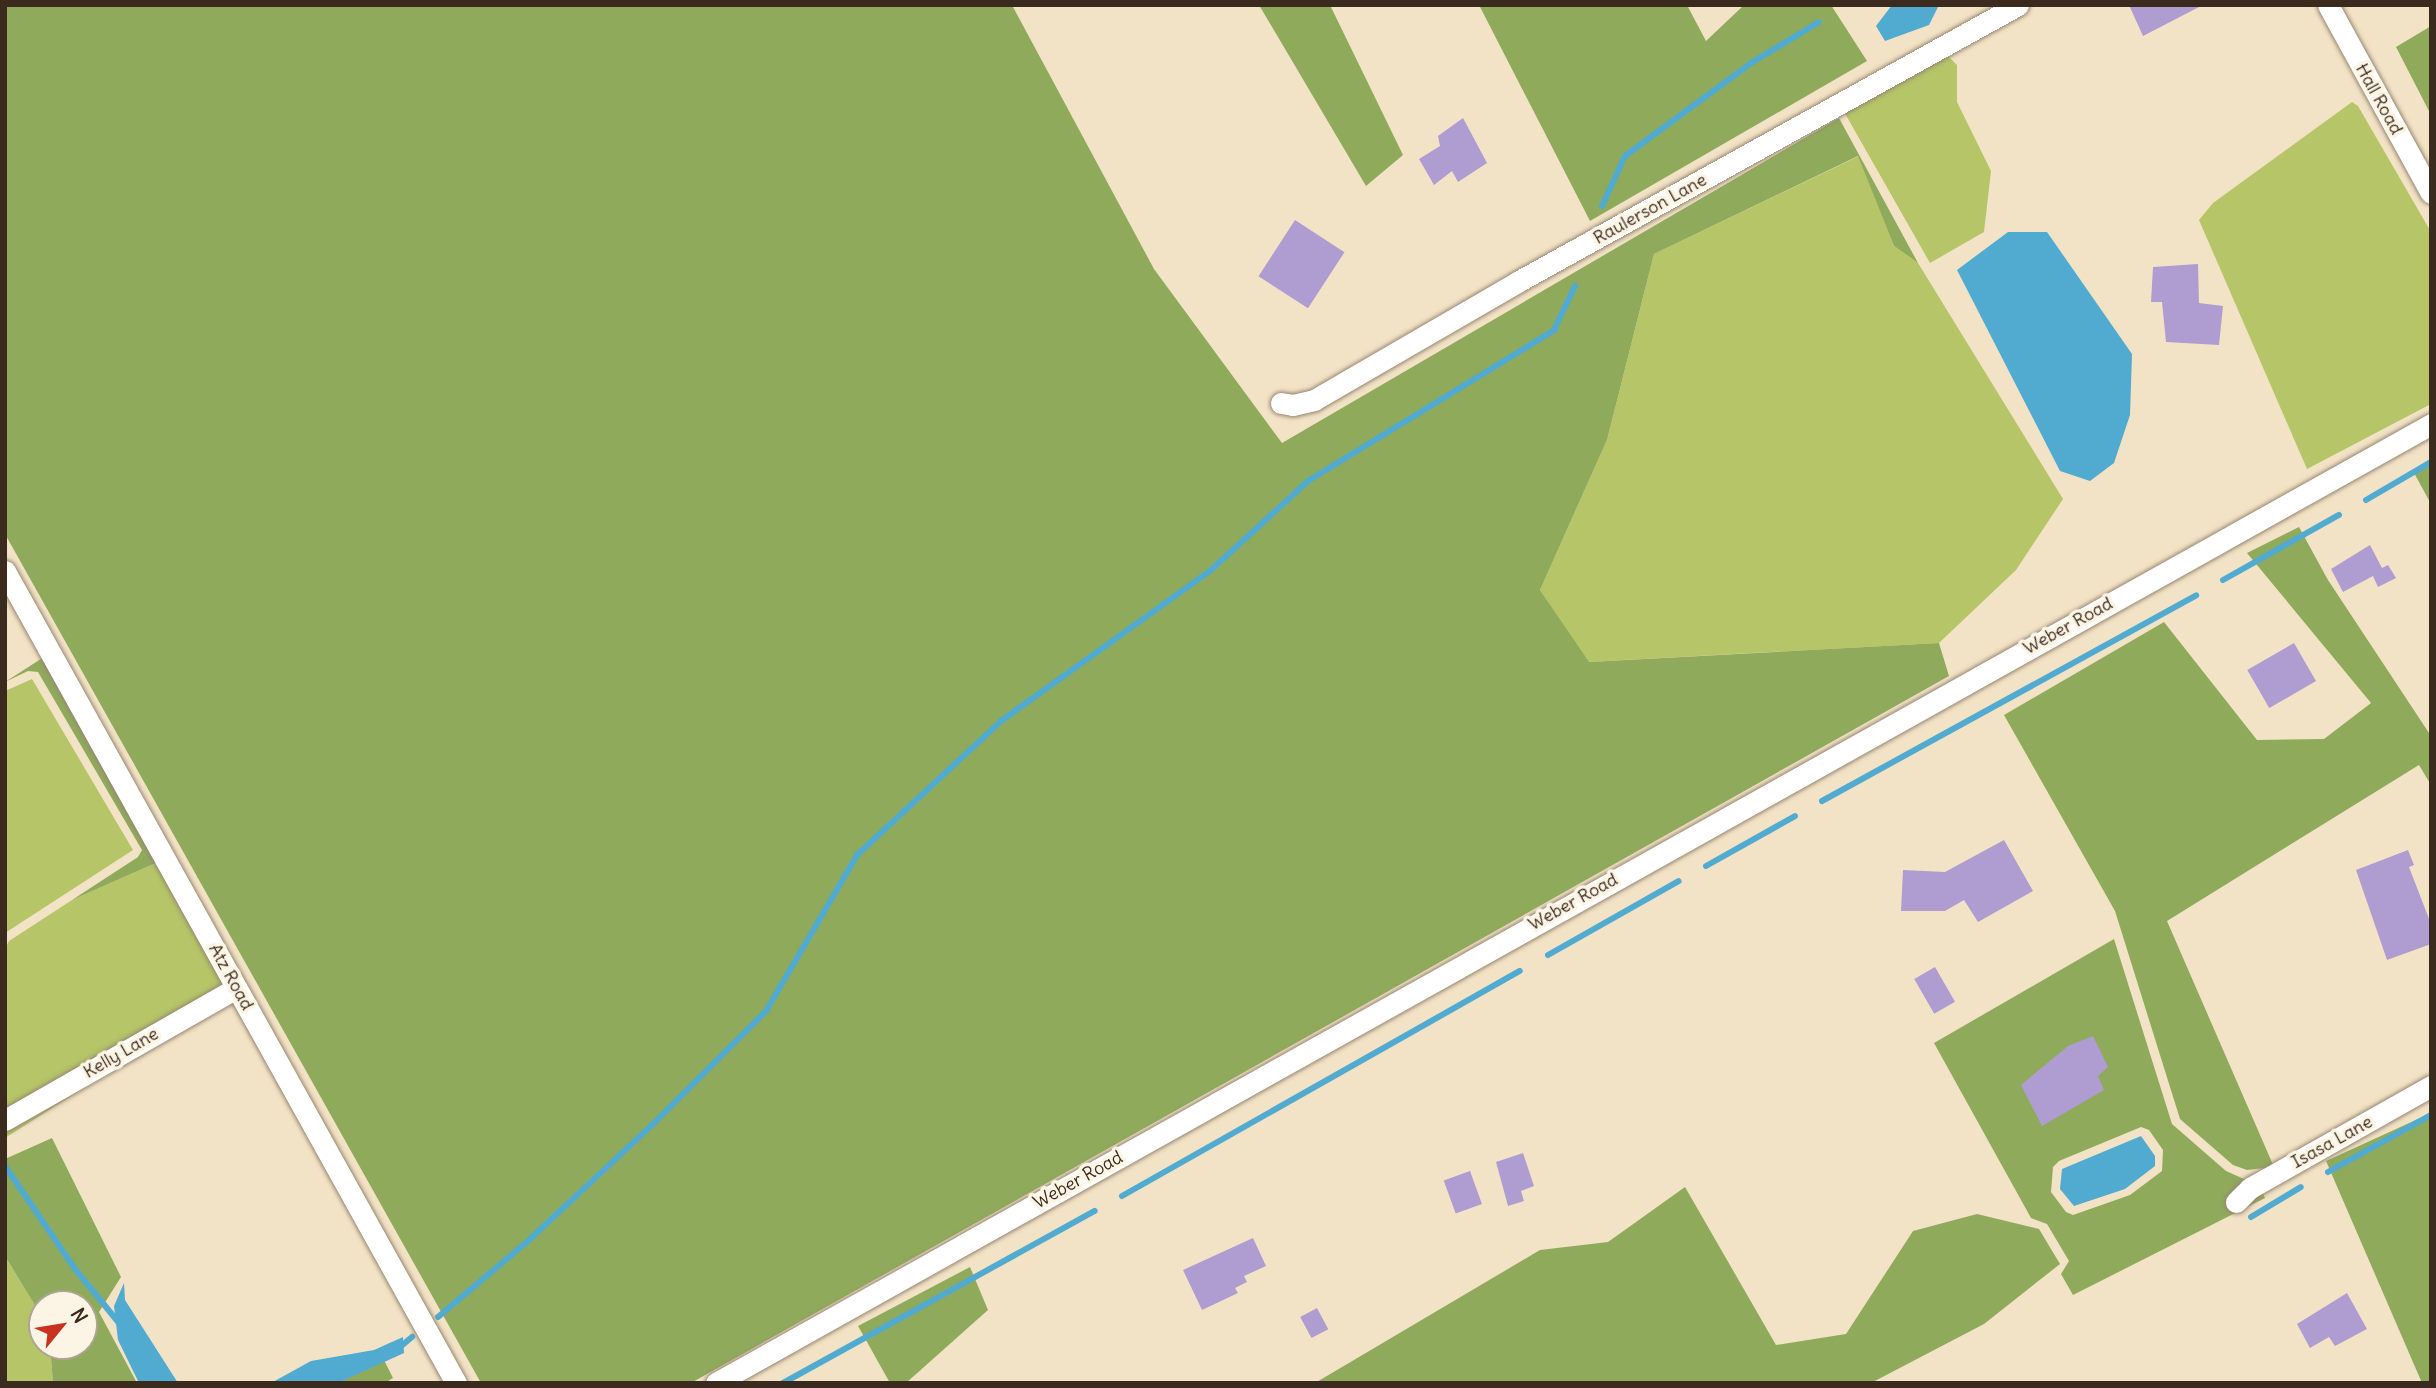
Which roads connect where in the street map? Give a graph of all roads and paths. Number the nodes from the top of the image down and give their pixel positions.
1 (2018, 5) edge
2 (2328, 5) edge
3 (2431, 192) edge
4 (1280, 402) dead end
5 (2431, 424) edge
6 (5, 571) edge
7 (236, 988) junction
8 (2431, 1086) edge
9 (5, 1120) edge
10 (2236, 1202) dead end
11 (456, 1383) edge
12 (716, 1383) edge

1 - 4 street, Raulerson Lane
2 - 3 street, Hall Road
5 - 12 street, Weber Road
6 - 7 street, Atz Road
7 - 9 street, Kelly Lane
7 - 11 street, Atz Road
8 - 10 street, Isasa Lane

